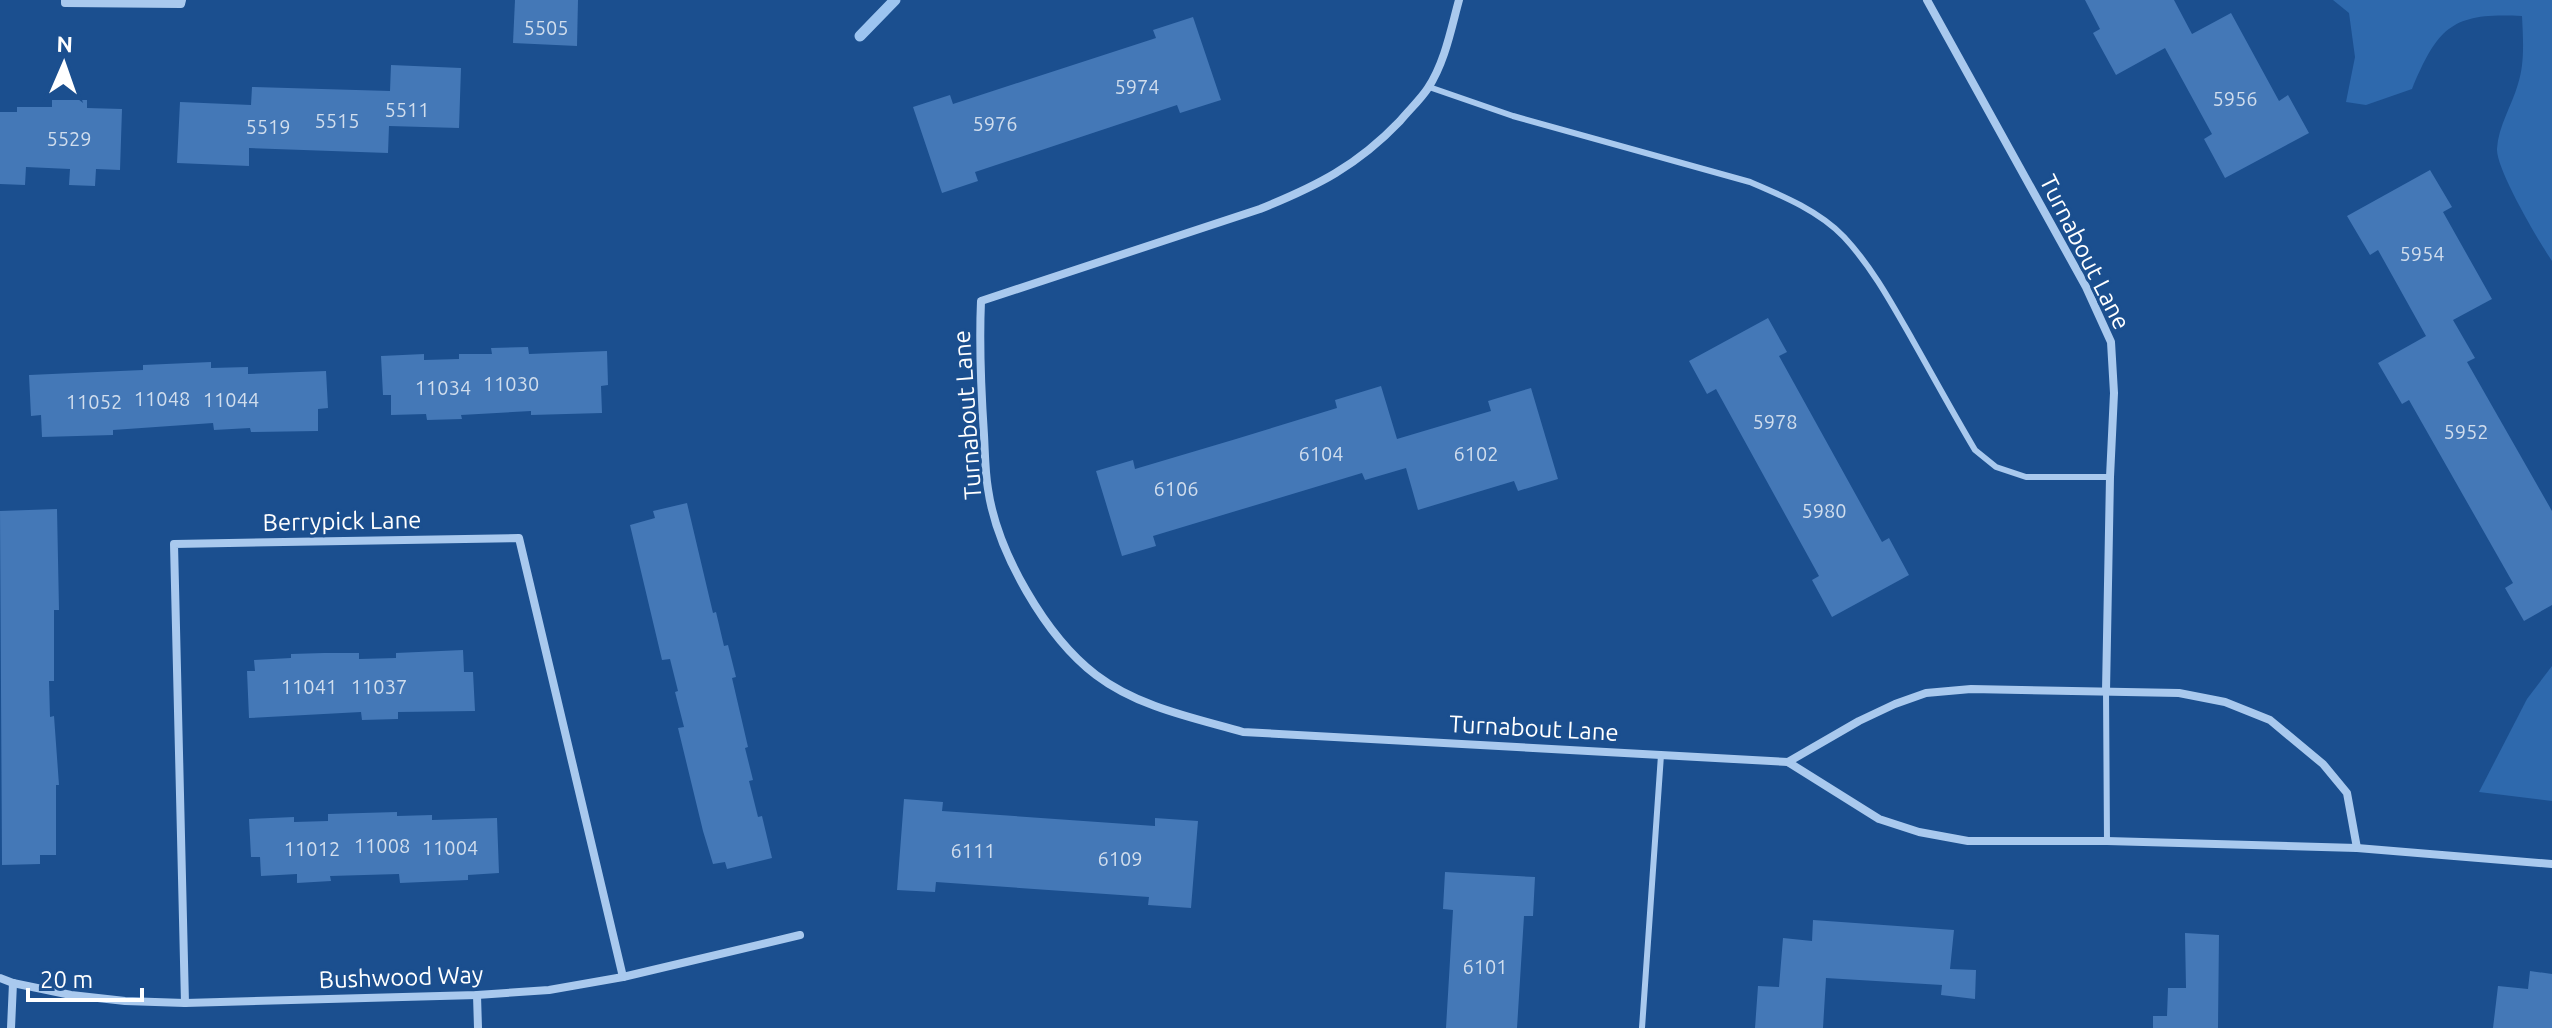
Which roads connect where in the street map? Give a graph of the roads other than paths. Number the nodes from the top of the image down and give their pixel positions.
1 (65, 0) edge
2 (182, 0) edge
3 (1459, 0) edge
4 (1927, 0) edge
5 (1429, 87) junction
6 (2110, 477) junction
7 (2106, 691) junction
8 (1661, 755) junction
9 (1788, 762) junction
10 (2107, 841) junction
11 (2357, 848) junction
12 (2552, 864) edge
13 (800, 935) dead end
14 (623, 977) junction
15 (0, 978) edge
16 (13, 983) junction
17 (477, 995) junction
18 (185, 1003) junction
19 (11, 1028) edge
20 (478, 1028) edge
21 (1642, 1028) edge

1 - 2 street
3 - 5 street, Turnabout Lane
4 - 6 street, Turnabout Lane
5 - 6 lane
5 - 8 street, Turnabout Lane
6 - 7 street, Turnabout Lane
7 - 9 street
7 - 10 lane
7 - 11 street
8 - 9 street, Turnabout Lane
8 - 21 lane
9 - 10 street, Turnabout Lane
10 - 11 street, Turnabout Lane
11 - 12 street, Turnabout Lane
13 - 14 street, Bushwood Way
14 - 17 street, Bushwood Way
14 - 18 street, Berrypick Lane
15 - 16 street, Bushwood Way
16 - 18 street, Bushwood Way
16 - 19 street
17 - 18 street, Bushwood Way
17 - 20 street

